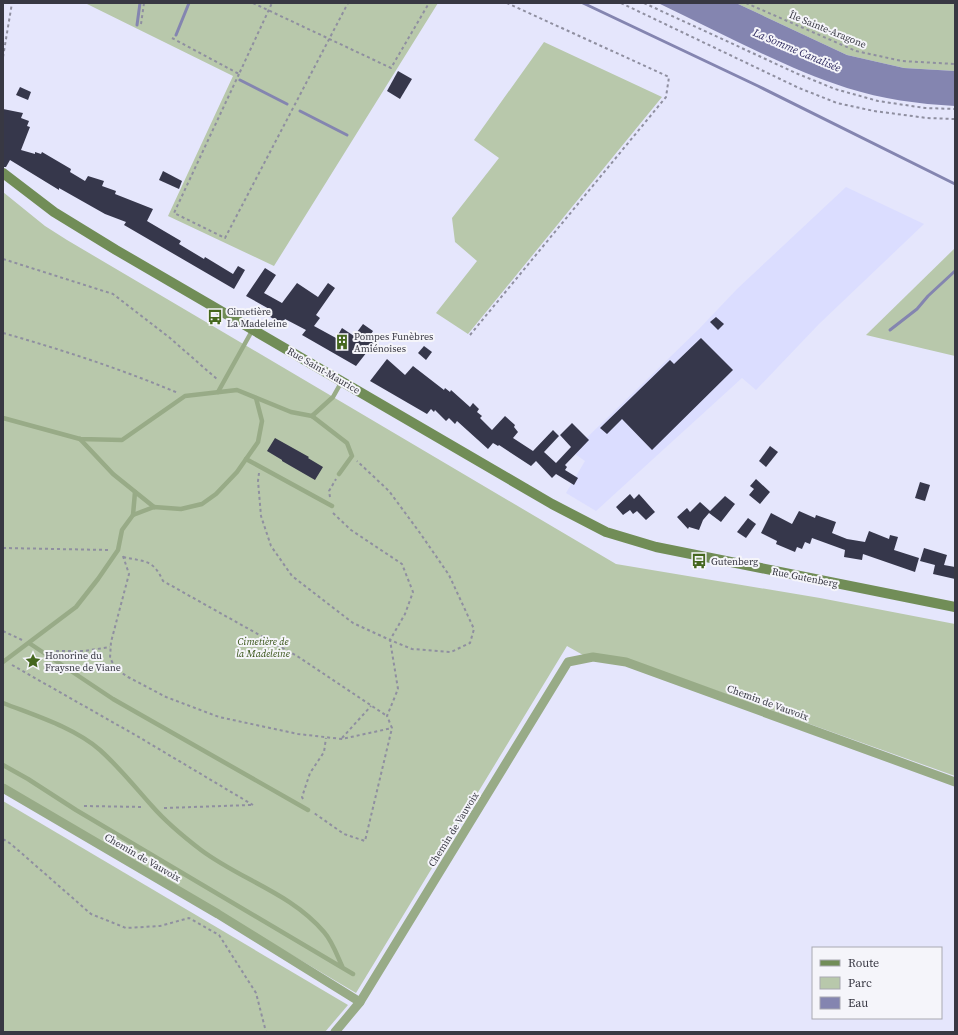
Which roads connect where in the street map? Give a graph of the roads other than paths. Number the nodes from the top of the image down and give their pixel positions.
1 (3, 173) edge
2 (253, 329) junction
3 (343, 381) junction
4 (218, 392) junction
5 (256, 398) junction
6 (312, 416) junction
7 (3, 418) edge
8 (80, 438) junction
9 (246, 458) junction
10 (339, 474) road end
11 (135, 492) junction
12 (332, 506) road end
13 (154, 507) junction
14 (133, 515) junction
15 (656, 547) joint
16 (955, 607) edge
17 (30, 643) junction
18 (4, 661) edge
19 (3, 703) edge
20 (3, 764) edge
21 (955, 782) edge
22 (3, 788) edge
23 (308, 810) road end
24 (342, 966) junction
25 (353, 974) dead end
26 (360, 1002) junction
27 (335, 1032) edge

1 - 2 street, Rue Saint-Maurice
2 - 3 street, Rue Saint-Maurice
2 - 4 lane
3 - 6 lane
3 - 15 street, Rue Saint-Maurice
4 - 5 lane
4 - 8 lane
5 - 6 lane
5 - 9 lane
6 - 10 lane
7 - 8 lane
8 - 11 lane
9 - 12 lane
9 - 13 lane
11 - 13 lane
11 - 14 lane
13 - 14 lane
14 - 17 lane
15 - 16 street, Rue Gutenberg
17 - 18 lane
17 - 23 lane
19 - 24 lane
20 - 24 lane
21 - 26 street, Chemin de Vauvoix
22 - 26 street, Chemin de Vauvoix
24 - 25 lane
26 - 27 street

